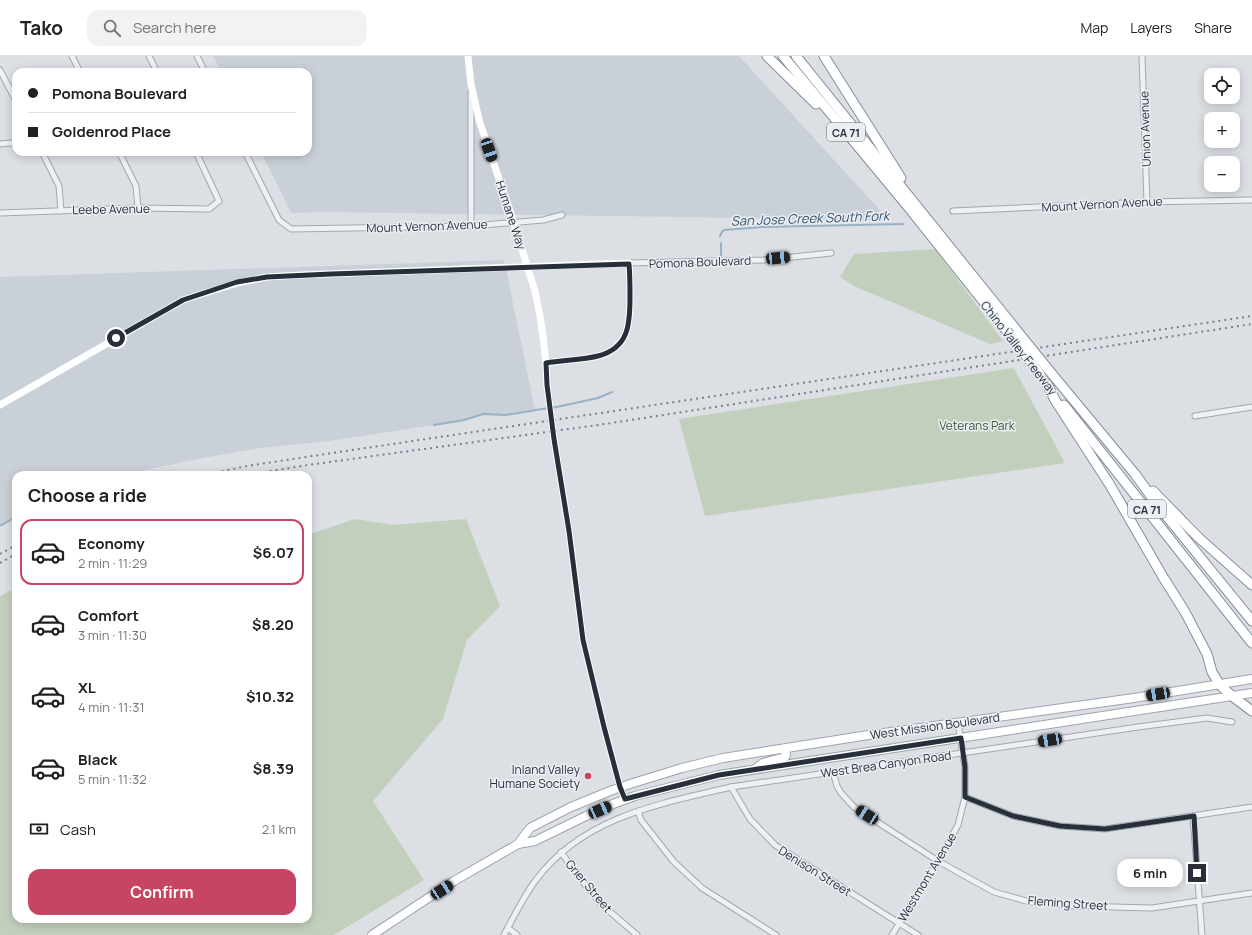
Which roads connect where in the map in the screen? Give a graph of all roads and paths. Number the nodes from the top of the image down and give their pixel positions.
1 (72, 56) edge
2 (149, 56) edge
3 (197, 56) edge
4 (468, 56) edge
5 (767, 56) edge
6 (783, 56) edge
7 (796, 56) edge
8 (824, 56) edge
9 (1142, 56) edge
10 (78, 68) edge
11 (155, 68) edge
12 (203, 68) edge
13 (0, 70) edge
14 (471, 84) junction
15 (12, 93) edge
16 (852, 139) junction
17 (12, 143) edge
18 (0, 144) edge
19 (44, 156) edge
20 (122, 156) edge
21 (198, 156) edge
22 (247, 156) edge
23 (1252, 200) edge
24 (1147, 202) junction
25 (910, 204) junction
26 (138, 208) junction
27 (61, 211) junction
28 (953, 211) dead end
29 (0, 213) edge
30 (562, 215) dead end
31 (471, 226) junction
32 (830, 254) dead end
33 (955, 260) junction
34 (629, 264) junction
35 (546, 363) junction
36 (1047, 384) junction
37 (1, 402) edge
38 (1252, 407) edge
39 (1195, 416) dead end
40 (1135, 474) junction
41 (1252, 585) edge
42 (1252, 622) edge
43 (1252, 643) edge
44 (1252, 679) edge
45 (1220, 684) junction
46 (1252, 693) edge
47 (1232, 696) junction
48 (1252, 711) edge
49 (1232, 722) dead end
50 (958, 723) junction
51 (961, 738) junction
52 (785, 749) junction
53 (963, 753) junction
54 (754, 770) junction
55 (833, 772) junction
56 (620, 787) junction
57 (731, 787) junction
58 (965, 797) junction
59 (625, 799) junction
60 (1252, 808) edge
61 (638, 811) junction
62 (1194, 816) junction
63 (518, 844) junction
64 (561, 852) junction
65 (938, 861) junction
66 (1252, 893) edge
67 (1199, 901) junction
68 (899, 924) junction
69 (508, 928) junction
70 (374, 934) edge
71 (504, 935) edge
72 (517, 935) edge
73 (637, 935) edge
74 (776, 935) edge
75 (892, 935) edge
76 (918, 935) edge
77 (1202, 935) edge

1 - 10 street
2 - 11 street
3 - 12 street
4 - 14 street, Humane Way
5 - 16 highway
6 - 16 highway, Chino Valley Freeway / CA 71
7 - 25 highway, Chino Valley Freeway / CA 71
8 - 25 highway
9 - 24 street, Union Avenue
13 - 15 street
14 - 31 street
14 - 35 street, Humane Way, bridge
16 - 25 highway, Chino Valley Freeway / CA 71
17 - 18 street
19 - 27 street
20 - 26 street
21 - 26 street, Leebe Avenue
22 - 31 street, Mount Vernon Avenue
23 - 24 street, Mount Vernon Avenue
24 - 28 street, Mount Vernon Avenue
25 - 33 highway, Chino Valley Freeway / CA 71
25 - 33 highway, Chino Valley Freeway / CA 71
26 - 27 street, Leebe Avenue
27 - 29 street, Leebe Avenue
30 - 31 street, Mount Vernon Avenue
32 - 34 street, Pomona Boulevard
33 - 36 highway, Chino Valley Freeway / CA 71, bridge
33 - 40 highway, Chino Valley Freeway / CA 71, bridge
34 - 35 street
34 - 37 street, Pomona Boulevard
35 - 56 street, Humane Way, bridge
36 - 43 highway, Chino Valley Freeway / CA 71
36 - 45 highway
38 - 39 street
40 - 41 highway
40 - 42 highway, Chino Valley Freeway / CA 71
44 - 45 main road, West Mission Boulevard
45 - 47 highway
45 - 50 main road, West Mission Boulevard
46 - 47 main road
47 - 48 highway
47 - 51 main road
49 - 53 street, West Brea Canyon Road
50 - 51 street, Westmont Avenue
50 - 52 main road, West Mission Boulevard
51 - 53 street, Westmont Avenue
51 - 54 main road
52 - 54 main road
52 - 56 main road, West Mission Boulevard
53 - 55 street, West Brea Canyon Road
53 - 58 street, Westmont Avenue
54 - 59 main road
55 - 57 street, West Brea Canyon Road
55 - 65 street, Fleming Street
56 - 59 street, Humane Way
56 - 63 main road, West Mission Boulevard
57 - 61 street, West Brea Canyon Road
57 - 68 street, Denison Street
58 - 62 street
58 - 65 street, Westmont Avenue
59 - 63 main road
60 - 62 street
61 - 64 street, West Brea Canyon Road
61 - 74 street
62 - 67 street
63 - 70 main road
64 - 69 street, West Brea Canyon Road
64 - 73 street, Grier Street
65 - 67 street, Fleming Street
65 - 68 street, Westmont Avenue
66 - 67 street, Fleming Street
67 - 77 street
68 - 75 street, Westmont Avenue
68 - 76 street, Denison Street
69 - 71 street, West Brea Canyon Road
69 - 72 street

